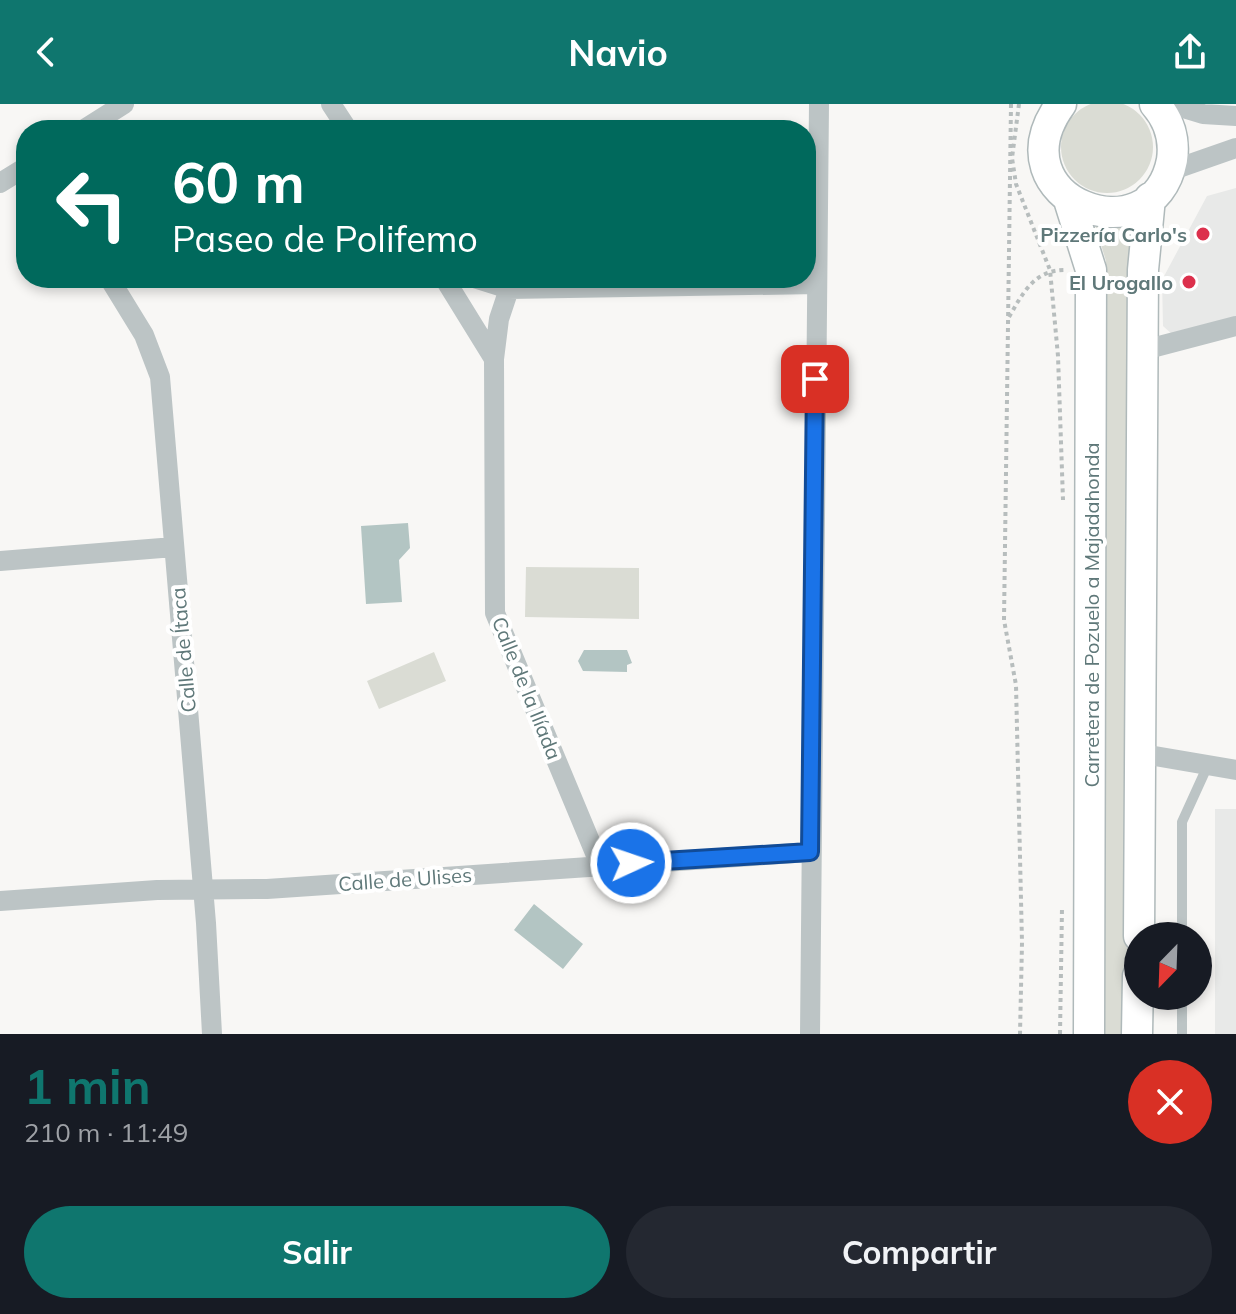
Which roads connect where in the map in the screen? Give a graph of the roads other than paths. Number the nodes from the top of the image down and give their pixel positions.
1 (124, 104) edge
2 (819, 104) edge
3 (1061, 104) edge
4 (1155, 104) edge
5 (1170, 104) edge
6 (1236, 116) edge
7 (99, 120) edge
8 (1236, 148) edge
9 (1170, 171) junction
10 (1150, 198) junction
11 (1069, 200) junction
12 (817, 284) joint
13 (115, 288) edge
14 (450, 288) edge
15 (506, 288) edge
16 (571, 288) edge
17 (509, 289) junction
18 (1236, 326) edge
19 (1144, 350) junction
20 (494, 359) junction
21 (174, 547) junction
22 (0, 561) edge
23 (1143, 754) junction
24 (1208, 765) junction
25 (1236, 770) edge
26 (810, 852) junction
27 (600, 865) junction
28 (203, 890) junction
29 (0, 901) edge
30 (1139, 922) edge
31 (1182, 922) edge
32 (1137, 1010) edge
33 (1182, 1010) edge
34 (212, 1034) edge
35 (810, 1034) edge
36 (1089, 1034) edge
37 (1137, 1034) edge
38 (1182, 1034) edge

1 - 7 street
2 - 12 street
3 - 11 street, Carretera de Pozuelo a Majadahonda
4 - 9 street
5 - 6 street
8 - 9 street
9 - 10 street
10 - 11 street
10 - 19 street
11 - 36 street, Carretera de Pozuelo a Majadahonda
12 - 26 street
13 - 21 street, Calle de Ítaca
14 - 20 street
15 - 17 street
16 - 17 street
17 - 20 street, Calle de la Ilíada
18 - 19 street
19 - 23 street
20 - 27 street, Calle de la Ilíada
21 - 22 street
21 - 28 street, Calle de Ítaca
23 - 24 street
23 - 30 street
24 - 25 street
24 - 31 lane
26 - 27 street, Calle de Ulises
26 - 35 street
27 - 28 street, Calle de Ulises
28 - 29 street, Calle de Ulises
28 - 34 street, Calle de Ítaca
32 - 37 street
33 - 38 lane

